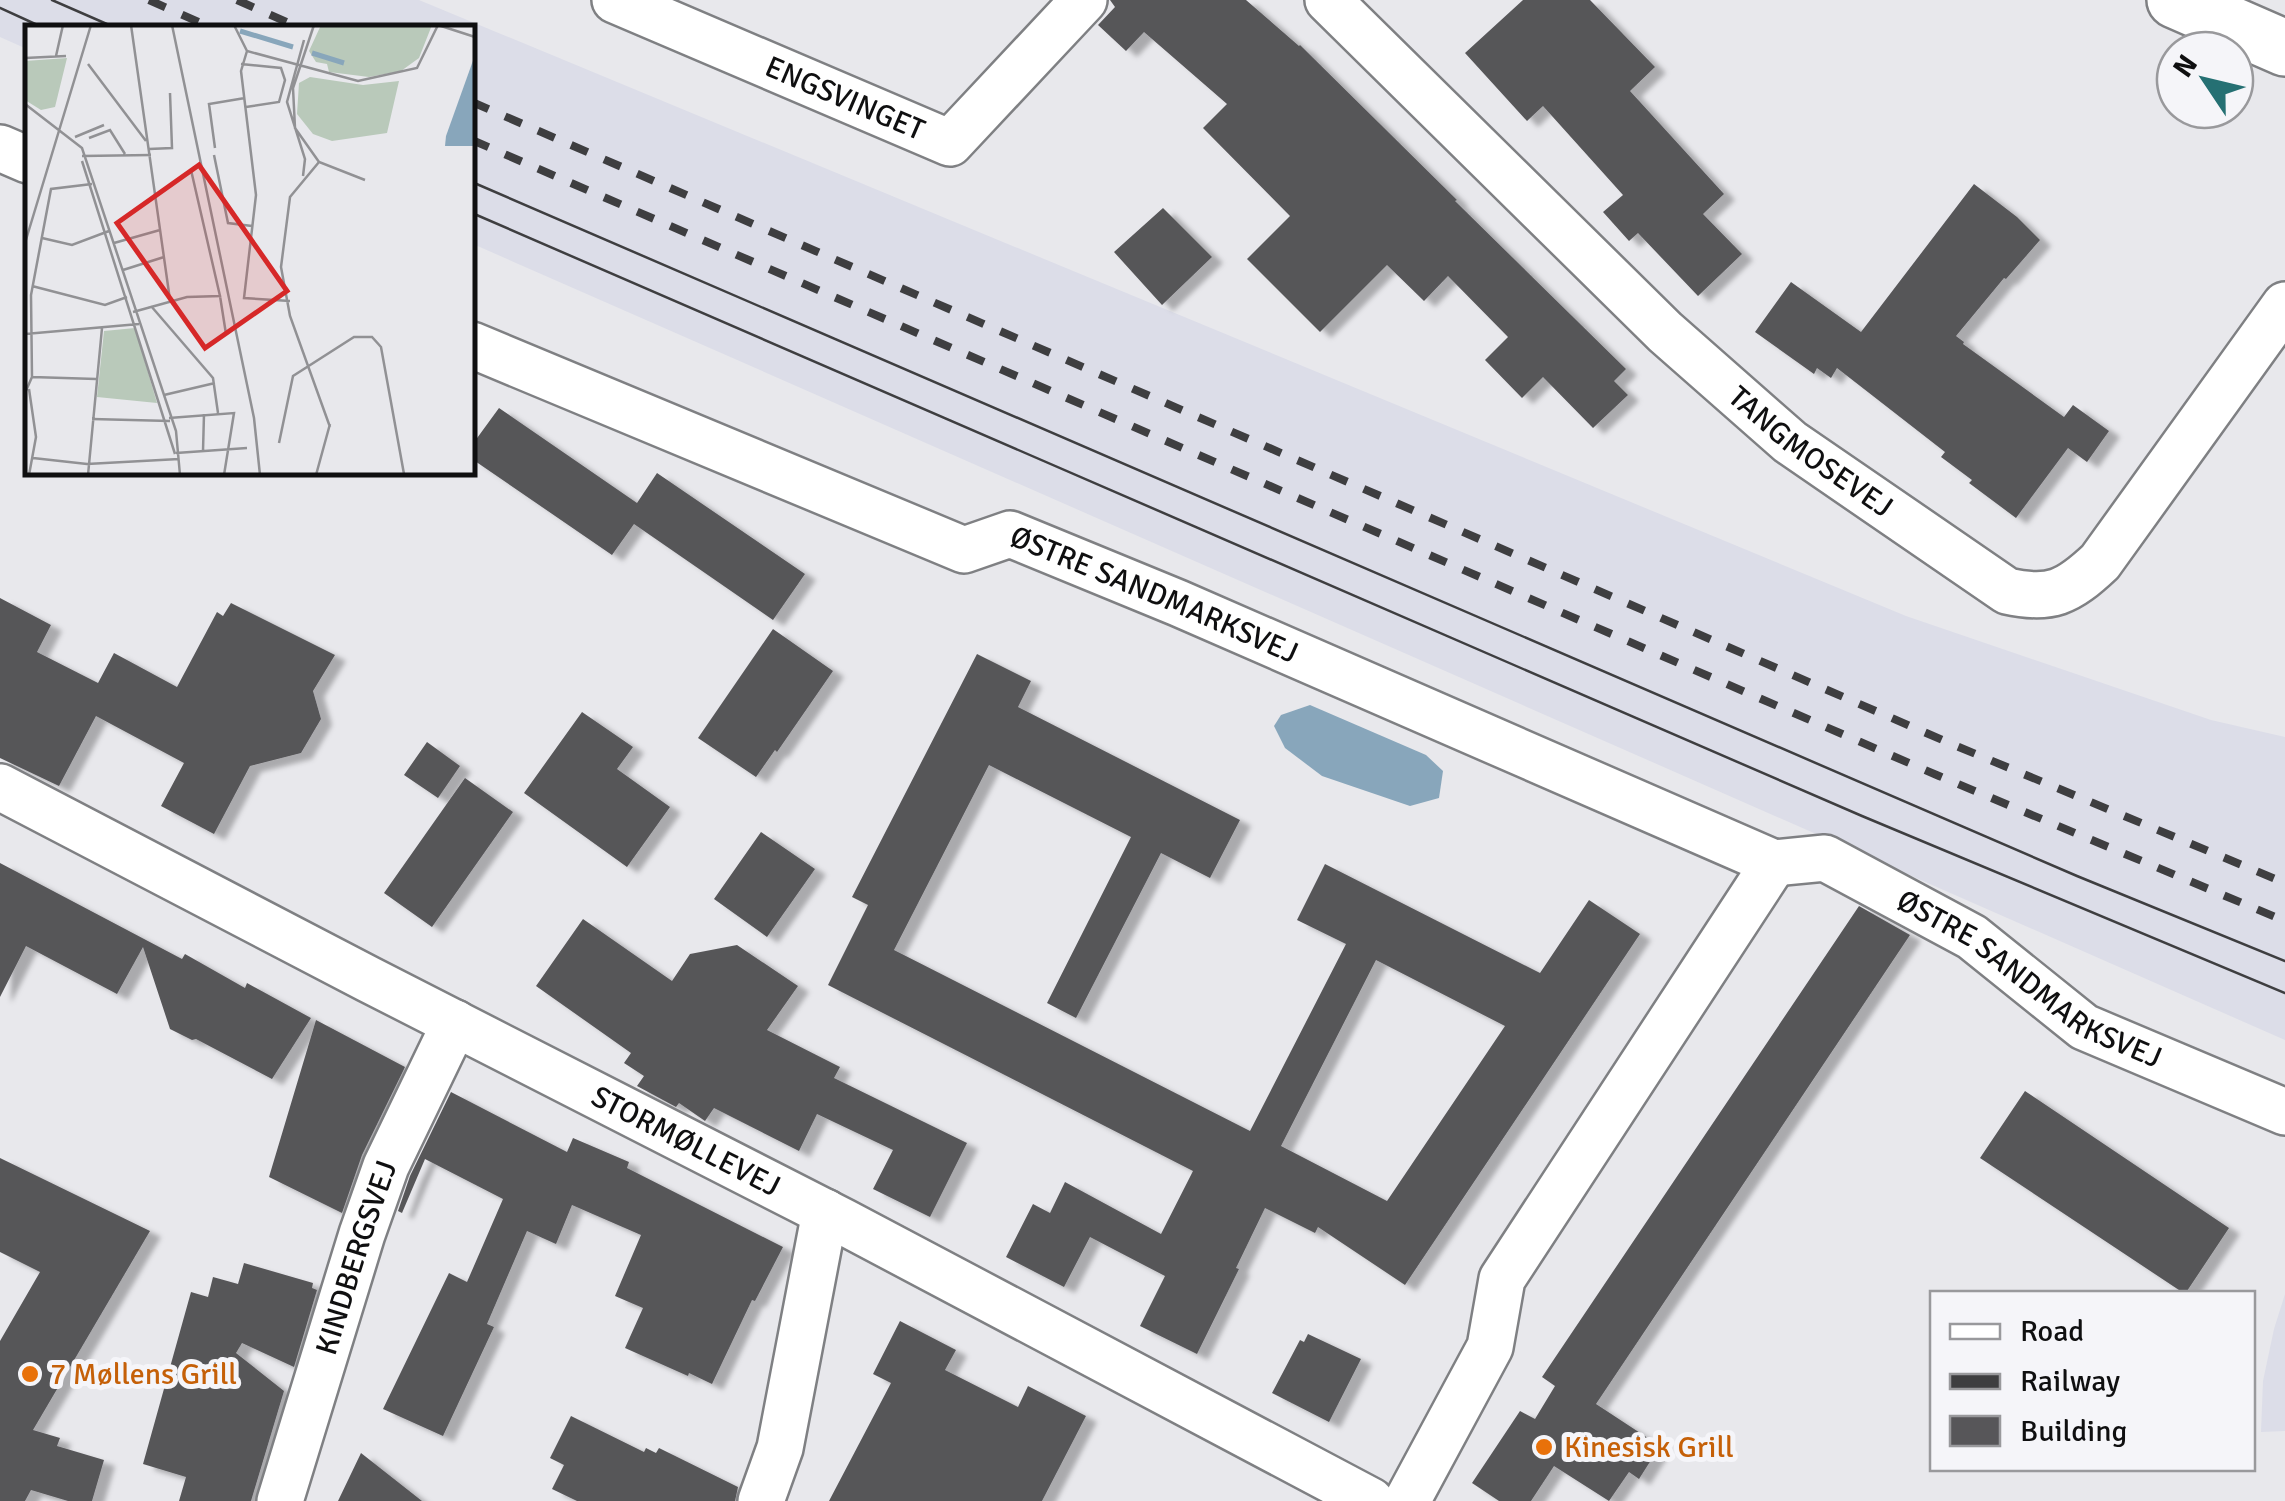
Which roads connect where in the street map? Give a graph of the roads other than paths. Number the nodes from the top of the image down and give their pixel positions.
1 (615, 0) edge
2 (1084, 0) edge
3 (1328, 0) edge
4 (2175, 0) edge
5 (2285, 48) edge
6 (0, 148) edge
7 (25, 159) edge
8 (2285, 305) edge
9 (475, 347) edge
10 (0, 787) edge
11 (1774, 863) junction
12 (455, 1023) junction
13 (2285, 1112) edge
14 (825, 1212) junction
15 (280, 1501) edge
16 (761, 1501) edge
17 (1371, 1501) edge
18 (1407, 1501) edge

1 - 2 street, ENGSVINGET
3 - 8 street, TANGMOSEVEJ
4 - 5 street
6 - 7 street
9 - 11 street, ØSTRE SANDMARKSVEJ
10 - 12 street, STORMØLLEVEJ
11 - 13 street, ØSTRE SANDMARKSVEJ
11 - 18 street
12 - 14 street, STORMØLLEVEJ
12 - 15 street, KINDBERGSVEJ
14 - 16 street
14 - 17 street, STORMØLLEVEJ

